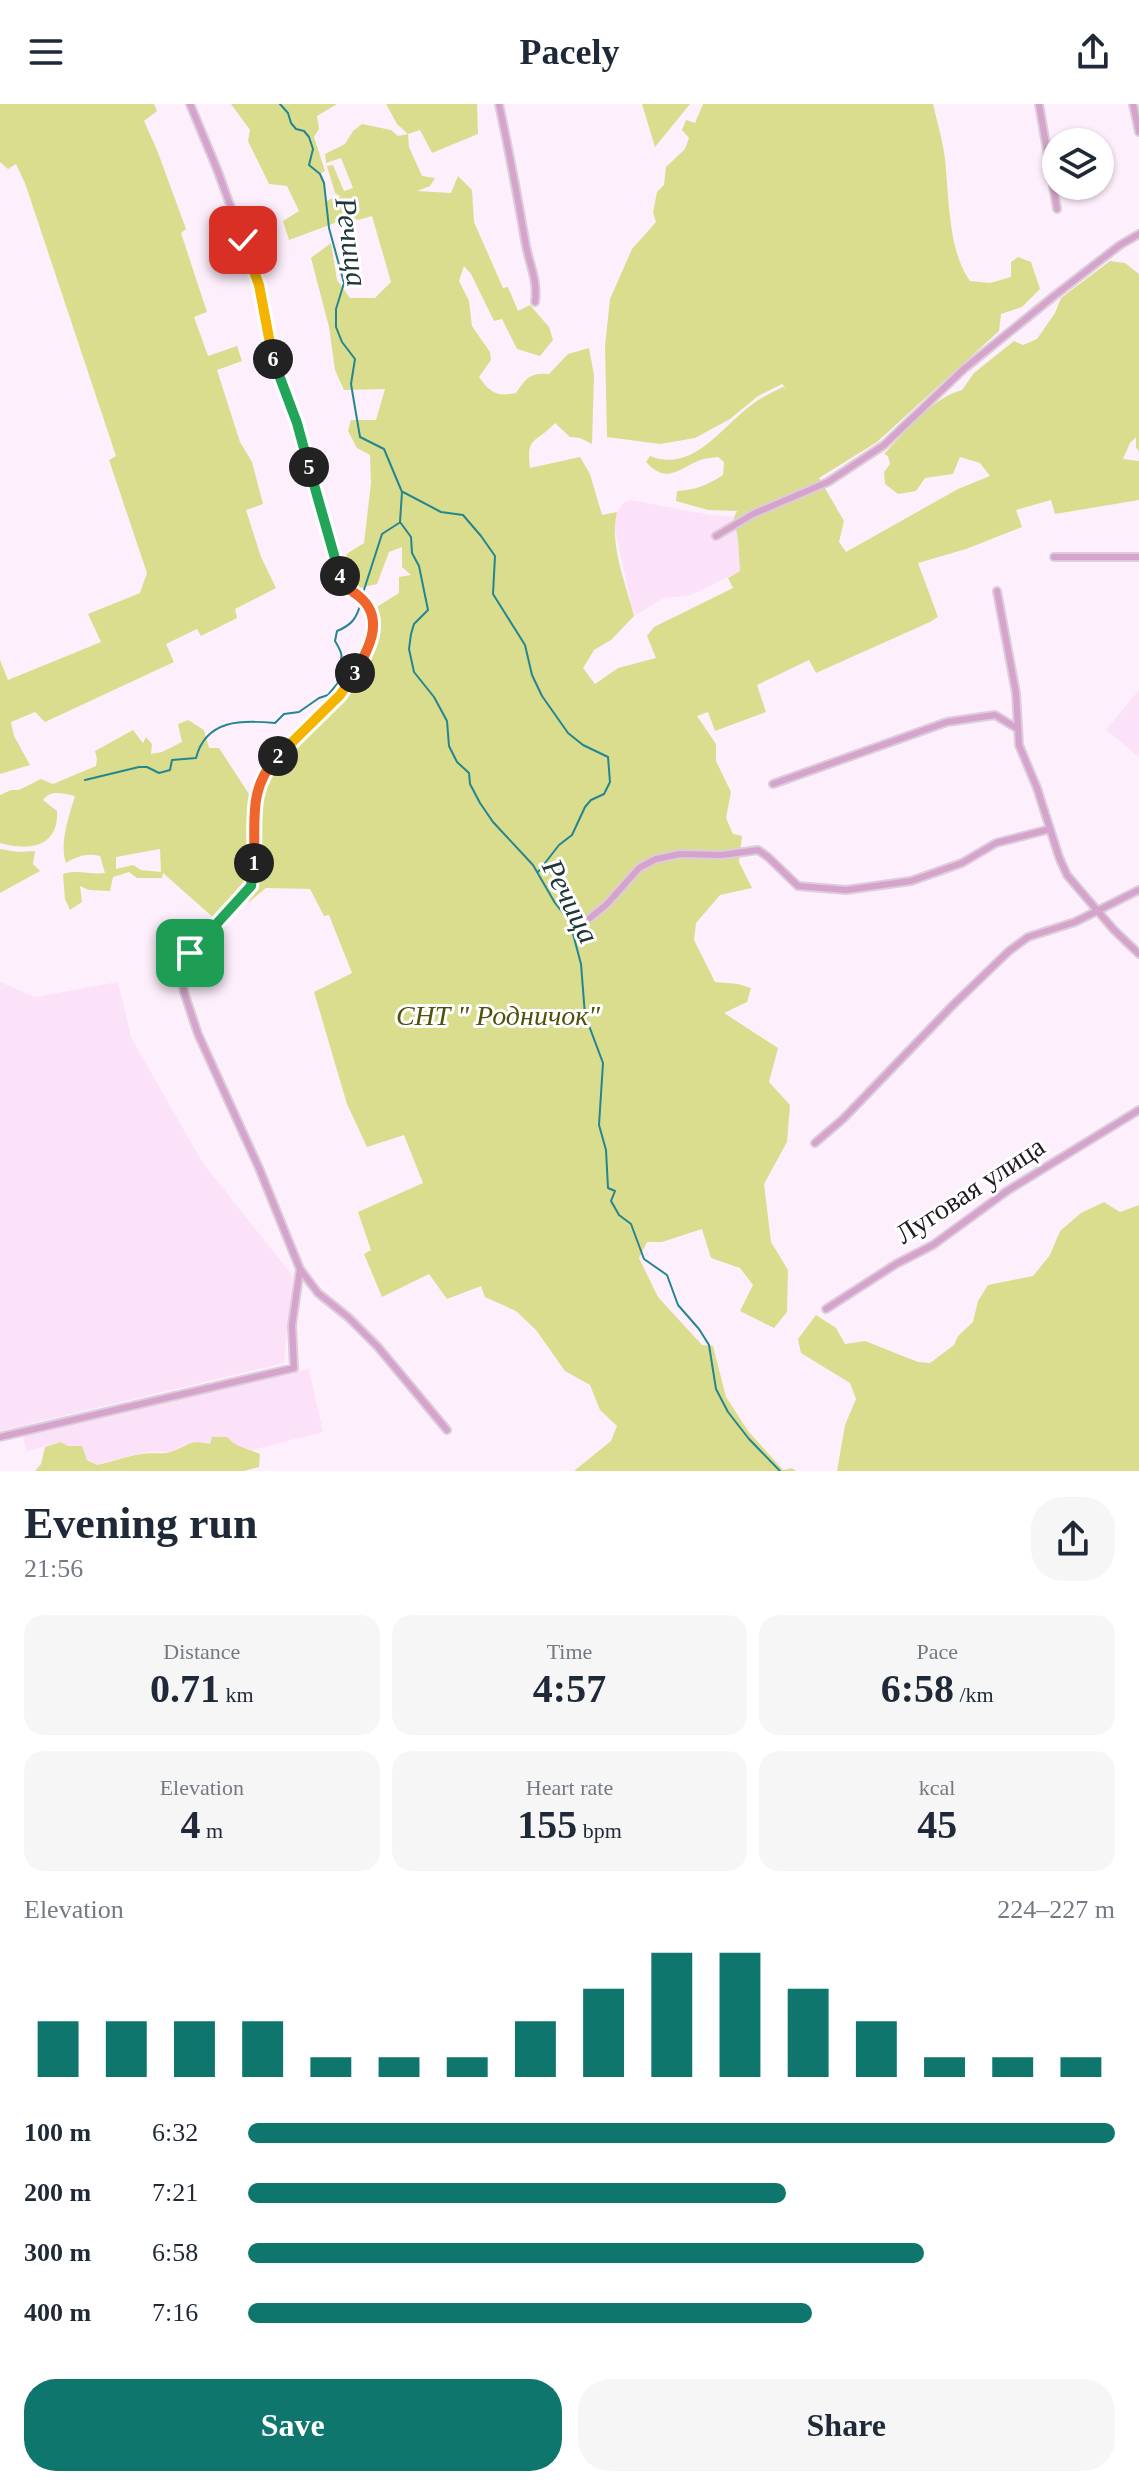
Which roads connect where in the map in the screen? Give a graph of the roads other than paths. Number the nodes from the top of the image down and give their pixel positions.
1 (190, 104) edge
2 (499, 104) edge
3 (1039, 104) edge
4 (1133, 104) edge
5 (1139, 132) edge
6 (1057, 209) dead end
7 (1139, 234) edge
8 (535, 302) dead end
9 (716, 536) dead end
10 (1054, 557) dead end
11 (1139, 557) edge
12 (997, 591) dead end
13 (1018, 729) junction
14 (773, 784) dead end
15 (1050, 829) junction
16 (1139, 890) edge
17 (1098, 910) junction
18 (590, 918) dead end
19 (1139, 954) edge
20 (1139, 1110) edge
21 (815, 1143) dead end
22 (300, 1269) junction
23 (826, 1309) dead end
24 (447, 1430) dead end
25 (0, 1437) edge

1 - 22 street
2 - 8 street
3 - 6 street
4 - 5 street
7 - 9 street
10 - 11 street
12 - 13 street
13 - 14 street
13 - 15 street
15 - 17 street
15 - 18 street
16 - 17 street
17 - 19 street
17 - 21 street
20 - 23 street, Луговая улица
22 - 24 street
22 - 25 street

